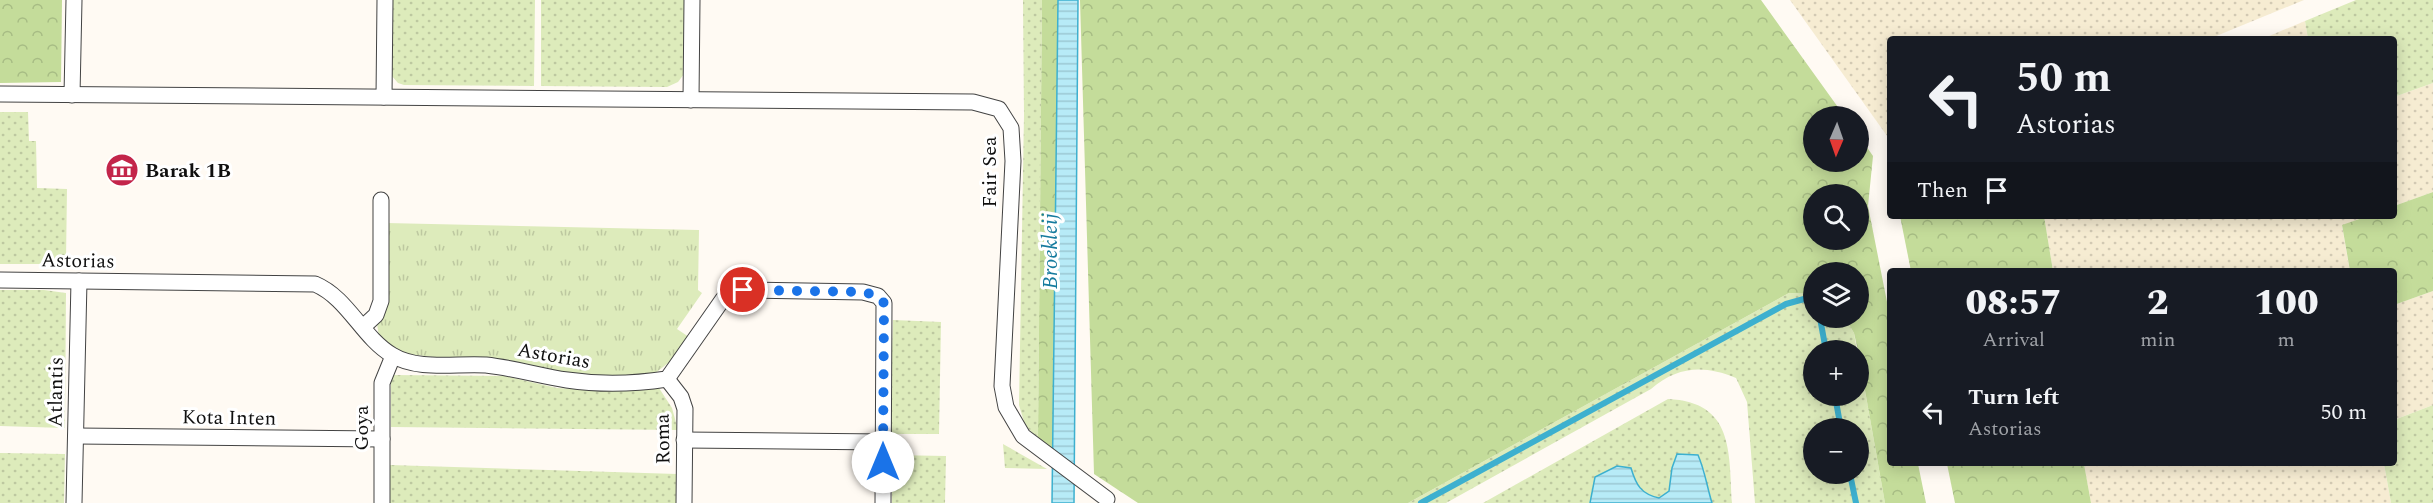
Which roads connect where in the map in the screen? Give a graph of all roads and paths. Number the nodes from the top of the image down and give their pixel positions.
1 (74, 0) edge
2 (386, 0) edge
3 (692, 0) edge
4 (0, 94) edge
5 (72, 95) junction
6 (384, 97) junction
7 (691, 100) junction
8 (381, 200) dead end
9 (0, 280) edge
10 (79, 281) junction
11 (363, 327) junction
12 (393, 356) junction
13 (668, 379) junction
14 (76, 436) junction
15 (382, 440) junction
16 (684, 440) junction
17 (884, 442) junction
18 (1107, 499) dead end
19 (74, 503) edge
20 (382, 503) edge
21 (684, 503) edge
22 (883, 503) edge

1 - 5 street
2 - 6 street
3 - 7 street
4 - 5 street, Fair Sea
5 - 6 street, Fair Sea
6 - 7 street, Fair Sea
7 - 18 street, Fair Sea
8 - 11 street
9 - 10 street, Astorias
10 - 11 street, Astorias
10 - 14 street, Atlantis
11 - 12 street, Astorias
12 - 13 street, Astorias
12 - 15 street, Goya
13 - 16 street, Roma
13 - 17 street
14 - 15 street, Kota Inten
14 - 19 street, Atlantis
15 - 20 street, Goya
16 - 17 street
16 - 21 street, Roma
17 - 22 street

